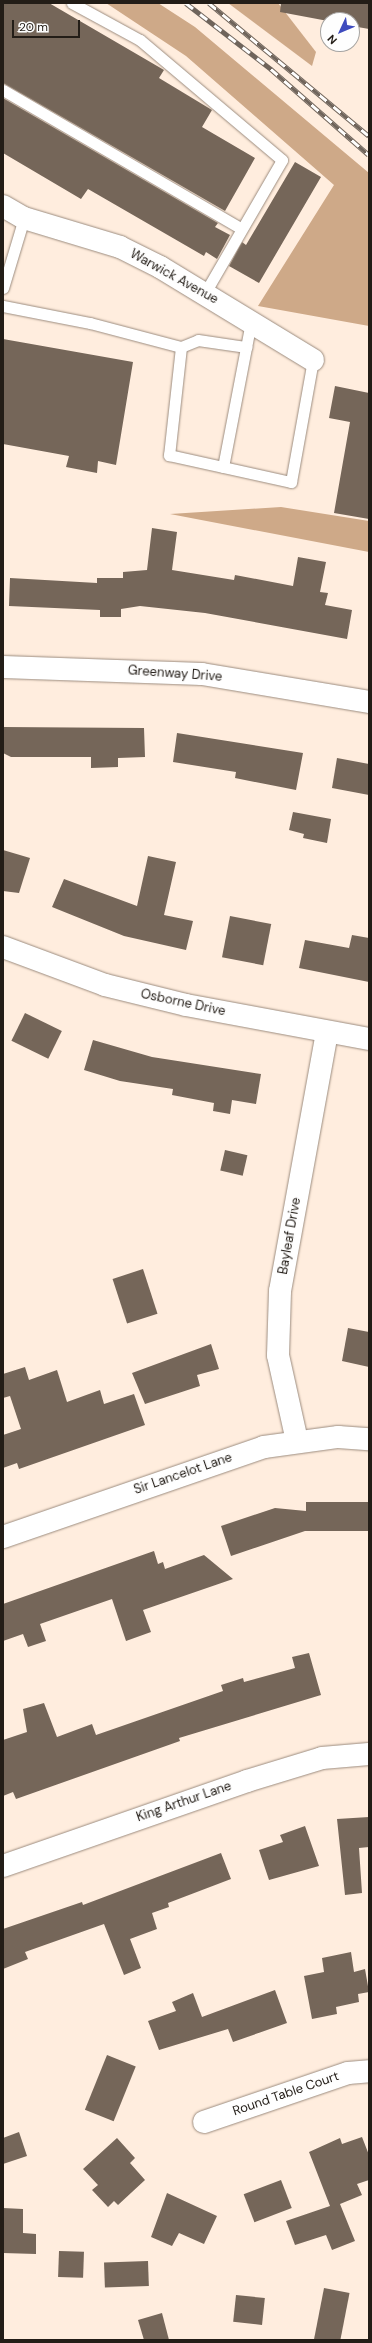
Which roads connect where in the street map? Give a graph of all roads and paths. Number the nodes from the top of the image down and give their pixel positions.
1 (72, 3) edge
2 (3, 90) edge
3 (3, 206) edge
4 (24, 218) junction
5 (240, 228) junction
6 (3, 288) edge
7 (205, 294) junction
8 (3, 306) edge
9 (250, 322) junction
10 (182, 347) junction
11 (246, 347) junction
12 (314, 360) joint
13 (223, 467) junction
14 (3, 667) edge
15 (369, 702) edge
16 (3, 947) edge
17 (327, 1032) junction
18 (369, 1039) edge
19 (369, 1439) edge
20 (297, 1441) junction
21 (3, 1537) edge
22 (369, 1754) edge
23 (3, 1866) edge
24 (369, 2071) edge
25 (204, 2122) dead end

1 - 5 lane
2 - 5 lane
3 - 4 street, Warwick Avenue
4 - 6 lane
4 - 7 street, Warwick Avenue
5 - 7 lane
7 - 9 street, Warwick Avenue
8 - 10 lane
9 - 11 lane
9 - 12 street, Warwick Avenue
10 - 11 lane
10 - 13 lane
11 - 13 lane
12 - 13 lane
14 - 15 street, Greenway Drive
16 - 17 street, Osborne Drive
17 - 18 street, Osborne Drive
17 - 20 street, Bayleaf Drive
19 - 20 street, Sir Lancelot Lane
20 - 21 street, Sir Lancelot Lane
22 - 23 street, King Arthur Lane
24 - 25 street, Round Table Court

